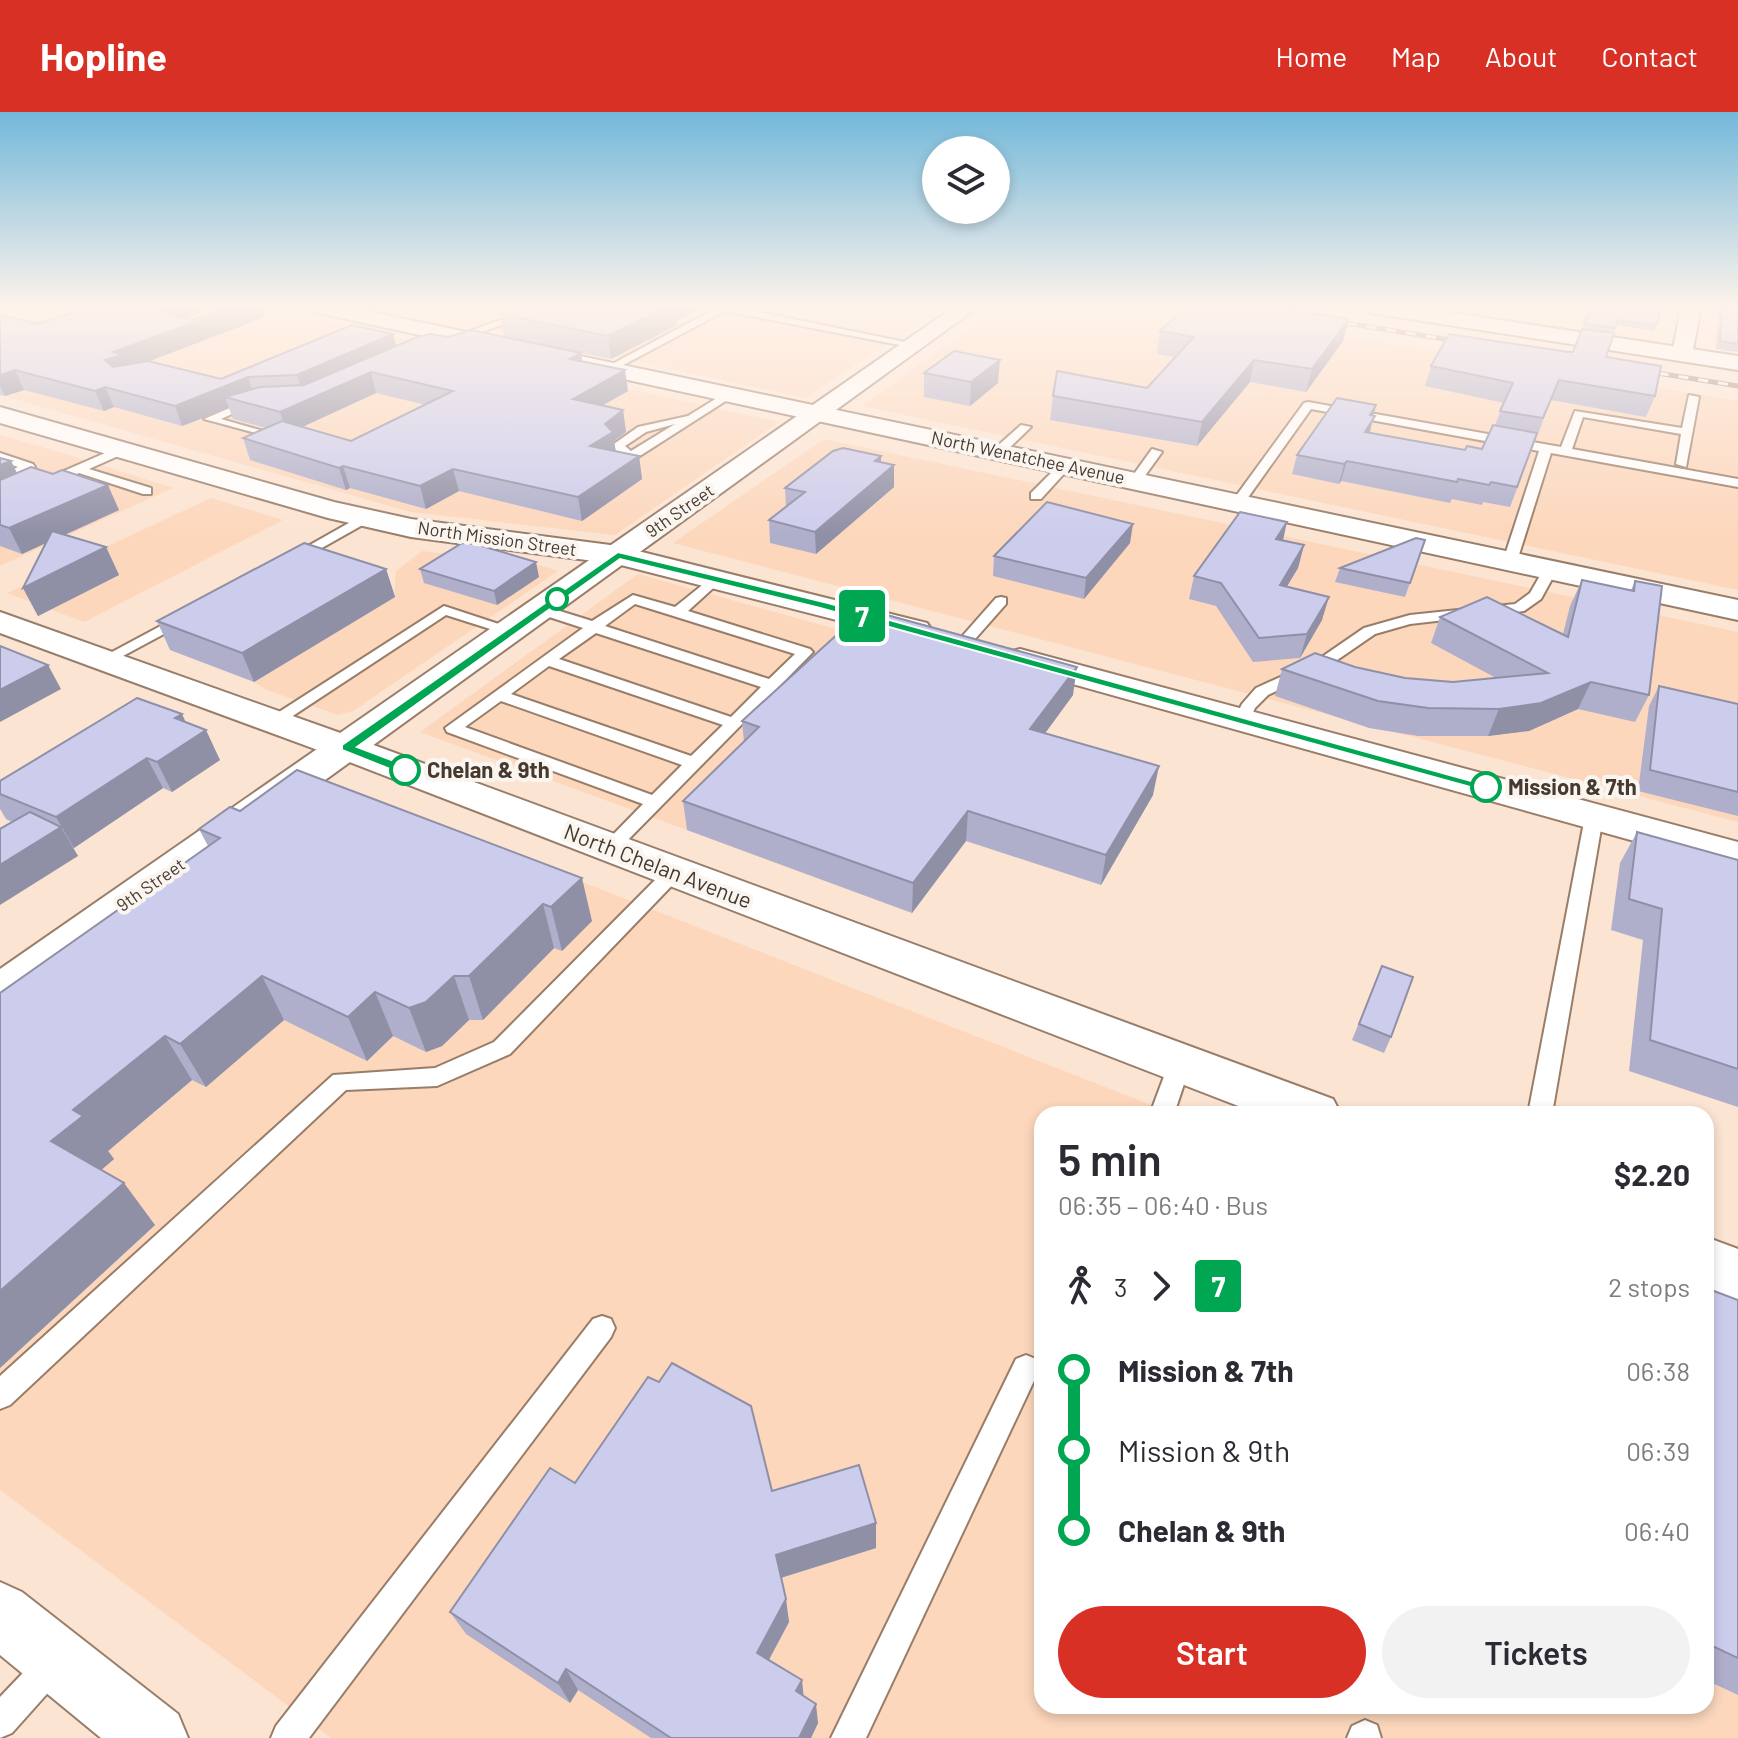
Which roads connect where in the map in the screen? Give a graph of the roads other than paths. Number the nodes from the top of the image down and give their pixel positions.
1 (673, 383) edge
2 (860, 383) edge
3 (729, 395) junction
4 (1693, 397) dead end
5 (265, 400) edge
6 (817, 413) junction
7 (690, 419) junction
8 (6, 421) edge
9 (1025, 427) dead end
10 (1687, 432) junction
11 (270, 436) edge
12 (1546, 448) junction
13 (121, 450) junction
14 (998, 452) junction
15 (1156, 452) dead end
16 (1565, 452) junction
17 (0, 457) edge
18 (1682, 464) dead end
19 (1065, 466) junction
20 (78, 469) junction
21 (0, 479) edge
22 (1135, 481) junction
23 (1738, 483) edge
24 (147, 491) dead end
25 (1036, 496) dead end
26 (1237, 503) junction
27 (0, 504) edge
28 (368, 518) junction
29 (618, 555) junction
30 (1510, 561) junction
31 (271, 570) edge
32 (1550, 570) junction
33 (716, 578) junction
34 (1001, 601) dead end
35 (202, 608) edge
36 (542, 610) junction
37 (1738, 610) edge
38 (679, 612) junction
39 (0, 622) edge
40 (594, 627) junction
41 (512, 631) junction
42 (963, 644) junction
43 (105, 660) junction
44 (546, 660) junction
45 (771, 685) junction
46 (498, 695) junction
47 (1242, 720) junction
48 (273, 721) junction
49 (734, 723) junction
50 (347, 748) junction
51 (693, 763) junction
52 (655, 802) junction
53 (1594, 817) junction
54 (610, 847) junction
55 (1738, 856) edge
56 (674, 872) junction
57 (0, 992) edge
58 (1180, 1063) junction
59 (1165, 1106) edge
60 (1294, 1106) edge
61 (1541, 1106) edge
62 (1714, 1265) edge
63 (1738, 1275) edge
64 (602, 1328) dead end
65 (1026, 1368) dead end
66 (0, 1395) edge
67 (0, 1614) edge
68 (57, 1660) junction
69 (0, 1721) edge
70 (149, 1736) edge
71 (288, 1738) edge
72 (848, 1738) edge

1 - 3 main road, North Wenatchee Avenue
2 - 6 main road, 9th Street
3 - 6 main road, North Wenatchee Avenue
3 - 7 lane
4 - 10 lane
5 - 11 lane
6 - 14 main road, North Wenatchee Avenue
6 - 29 main road, 9th Street
7 - 7 lane
8 - 13 main road, North Mission Street
9 - 14 lane
10 - 16 lane
10 - 18 lane
12 - 16 lane
12 - 26 lane
12 - 30 lane
13 - 20 lane
13 - 28 main road, North Mission Street
14 - 19 main road, North Wenatchee Avenue
15 - 22 lane
16 - 23 lane
17 - 21 lane
19 - 22 main road, North Wenatchee Avenue
19 - 25 lane
20 - 24 lane
20 - 27 lane
22 - 26 main road, North Wenatchee Avenue
26 - 30 main road, North Wenatchee Avenue
28 - 29 main road, North Mission Street
28 - 31 lane
29 - 33 main road, North Mission Street
29 - 36 main road, 9th Street
30 - 32 main road, North Wenatchee Avenue
32 - 37 main road, North Wenatchee Avenue
32 - 47 lane
33 - 38 lane
33 - 42 main road, North Mission Street
34 - 42 lane
35 - 43 lane
36 - 40 lane
36 - 41 main road, 9th Street
38 - 40 lane
38 - 45 lane
39 - 43 main road, North Chelan Avenue
40 - 44 lane
40 - 45 lane
41 - 48 lane
41 - 50 main road, 9th Street
42 - 47 main road, North Mission Street
43 - 48 main road, North Chelan Avenue
44 - 46 lane
44 - 49 lane
45 - 49 lane
46 - 51 lane
46 - 52 lane
47 - 53 main road, North Mission Street
48 - 50 main road, North Chelan Avenue
49 - 51 lane
50 - 54 main road, North Chelan Avenue
50 - 57 main road, 9th Street
51 - 52 lane
52 - 54 lane
53 - 55 main road, North Mission Street
53 - 61 lane
54 - 56 main road, North Chelan Avenue
56 - 58 main road, North Chelan Avenue
56 - 66 lane
58 - 59 lane
58 - 60 main road, North Chelan Avenue
62 - 63 main road
64 - 71 lane
65 - 72 lane
67 - 68 street
68 - 69 lane
68 - 70 street

